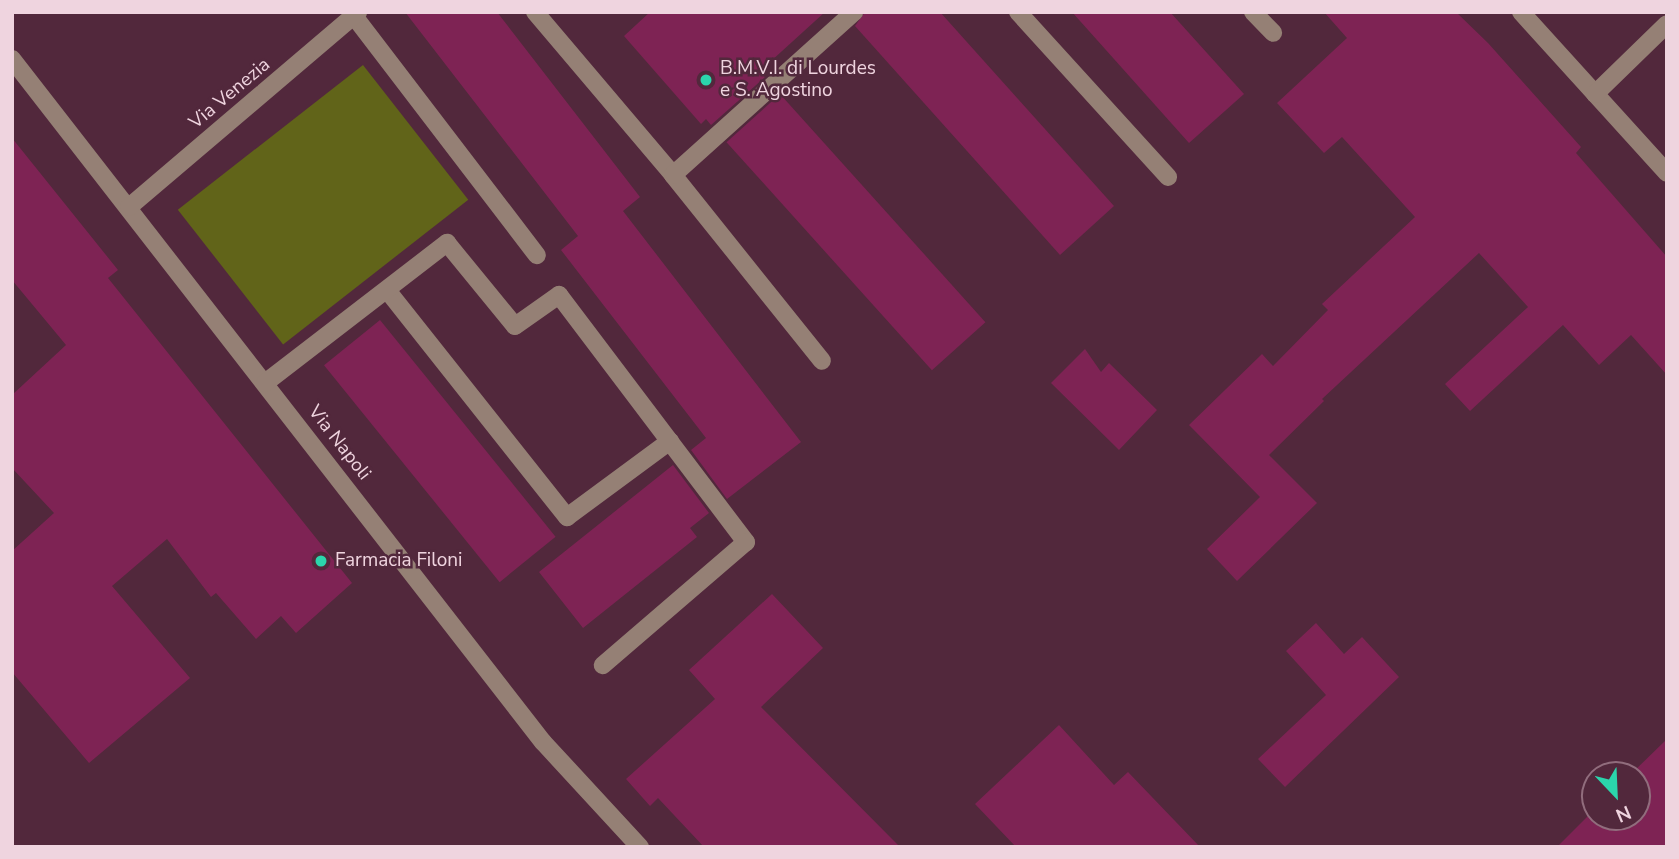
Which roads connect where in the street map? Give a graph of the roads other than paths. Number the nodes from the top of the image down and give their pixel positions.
1 (535, 12) edge
2 (855, 12) edge
3 (1018, 12) edge
4 (1253, 12) edge
5 (1521, 12) edge
6 (356, 14) edge
7 (1667, 24) edge
8 (1273, 33) dead end
9 (12, 59) edge
10 (1595, 94) junction
11 (1667, 173) edge
12 (673, 175) junction
13 (1168, 177) dead end
14 (129, 207) junction
15 (537, 255) dead end
16 (387, 290) junction
17 (822, 361) dead end
18 (265, 383) junction
19 (670, 441) junction
20 (603, 665) dead end
21 (640, 847) edge

1 - 12 street
2 - 12 street
3 - 13 street
4 - 8 street
5 - 10 street
6 - 14 street, Via Venezia
6 - 15 street
7 - 10 street
9 - 14 street, Via Napoli
10 - 11 street
12 - 17 street
14 - 18 street, Via Napoli
16 - 18 street
16 - 19 street
16 - 19 street
18 - 21 street, Via Napoli
19 - 20 street

